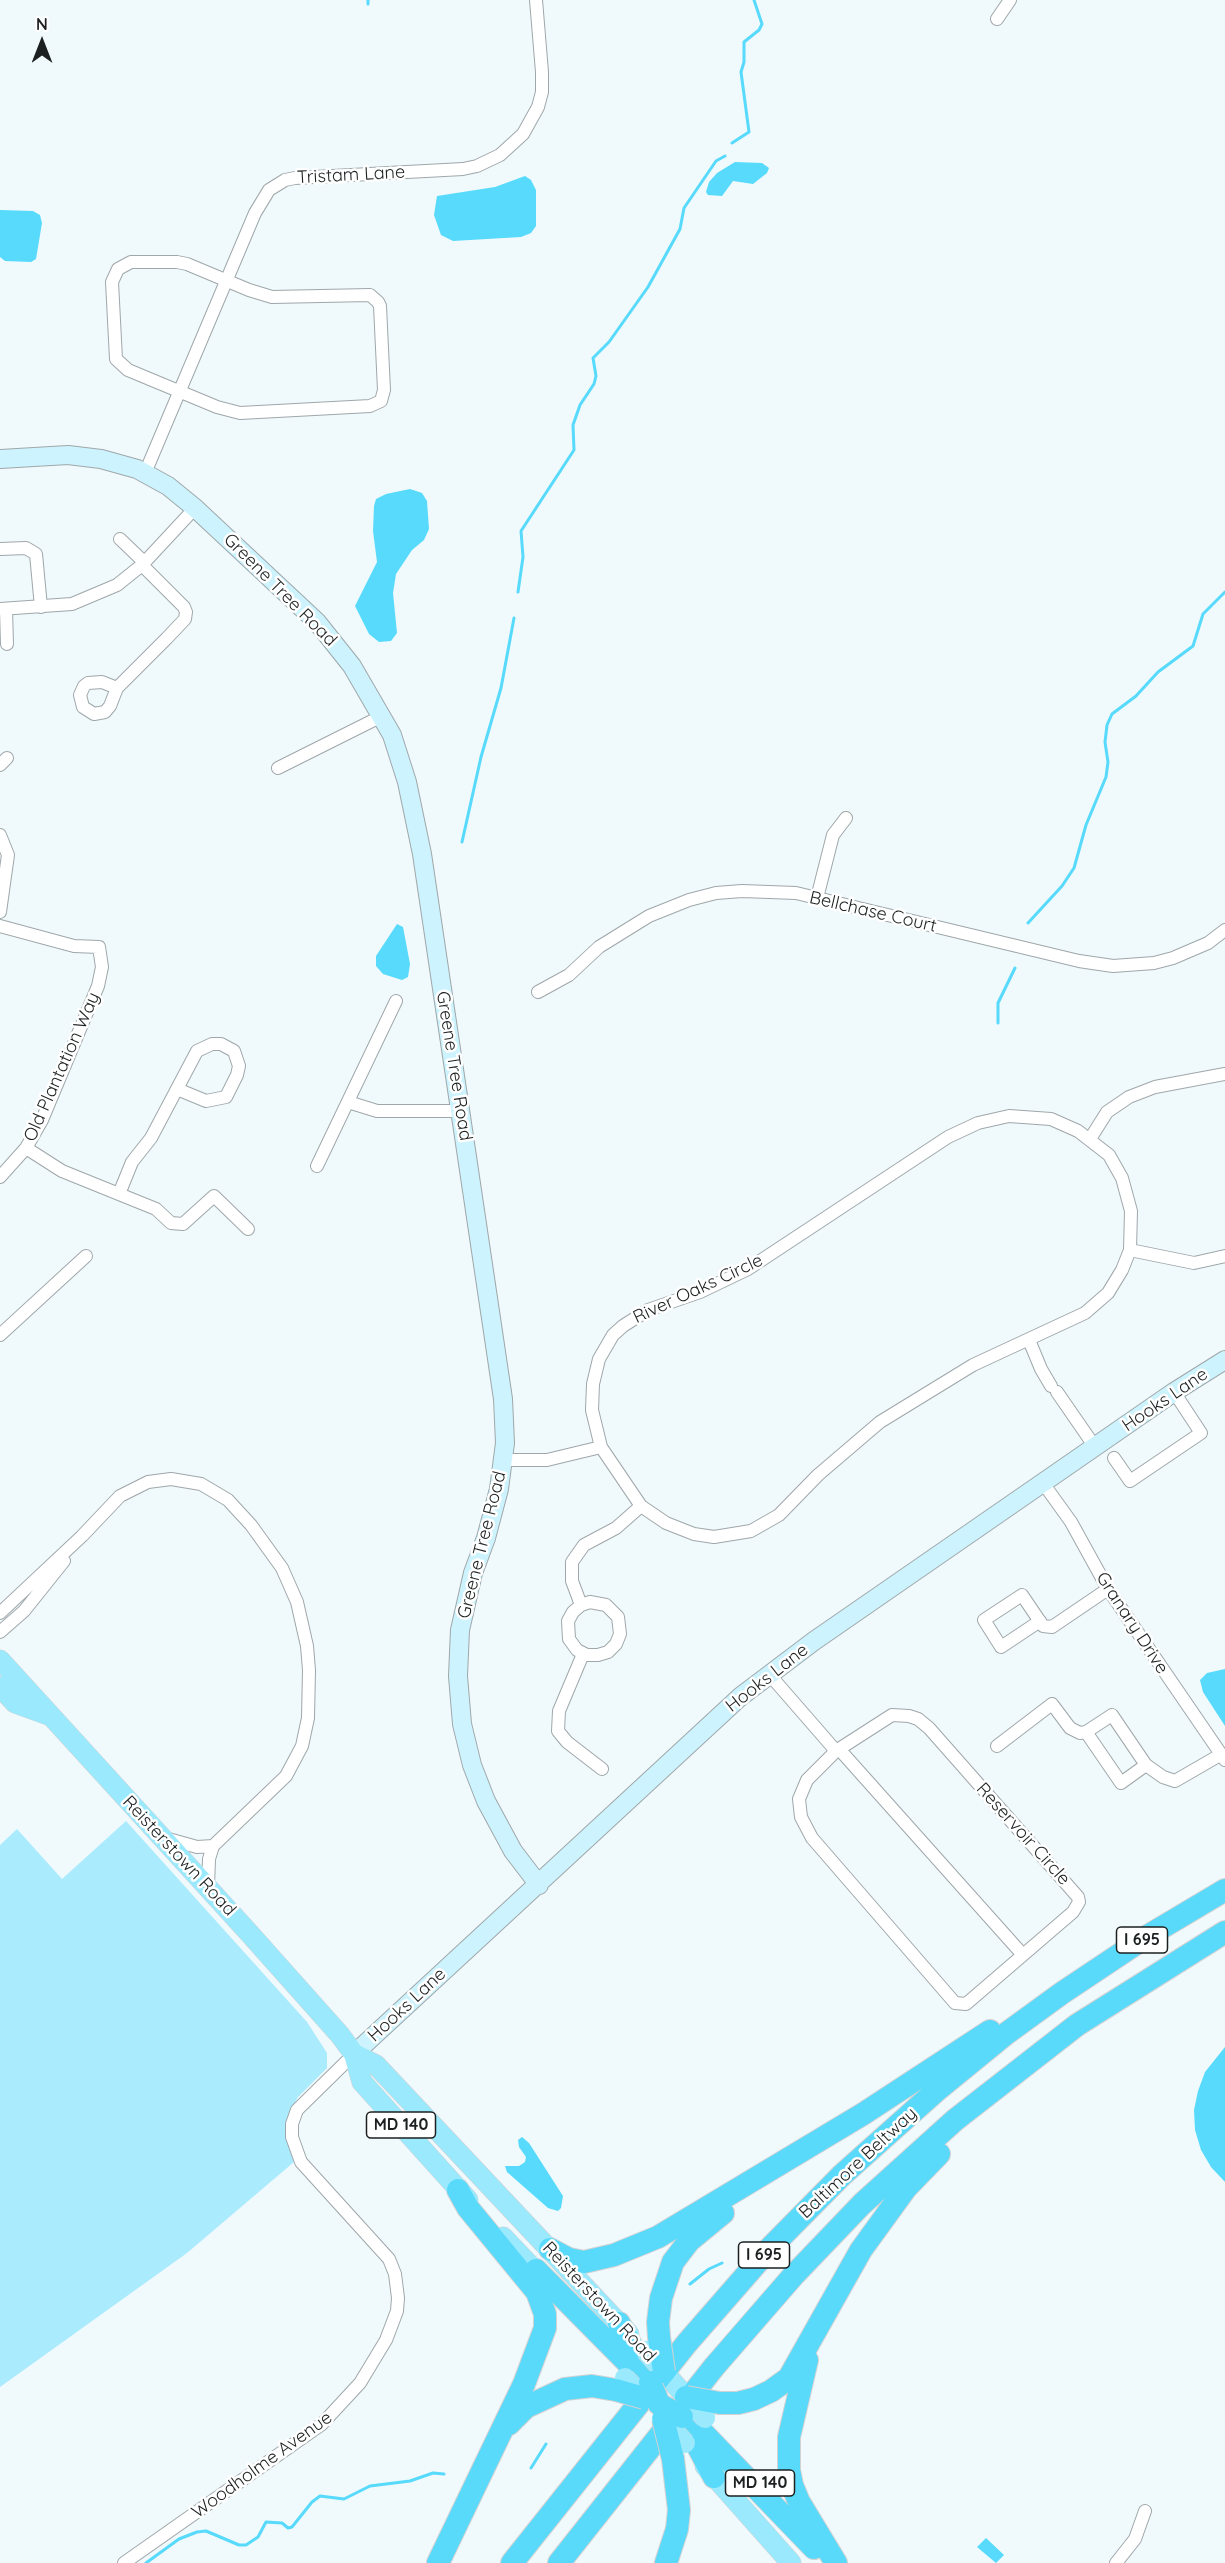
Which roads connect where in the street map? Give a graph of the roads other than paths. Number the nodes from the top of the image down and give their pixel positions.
1 (536, 0) edge
2 (1010, 0) edge
3 (997, 19) dead end
4 (226, 281) junction
5 (179, 392) junction
6 (0, 459) edge
7 (145, 473) junction
8 (195, 508) junction
9 (120, 539) dead end
10 (0, 549) edge
11 (143, 563) junction
12 (40, 607) junction
13 (3, 609) edge
14 (7, 644) dead end
15 (117, 688) dead end
16 (382, 716) junction
17 (278, 768) dead end
18 (846, 818) dead end
19 (0, 835) edge
20 (817, 898) junction
21 (0, 912) edge
22 (0, 926) edge
23 (1225, 930) edge
24 (538, 992) dead end
25 (396, 1001) dead end
26 (1225, 1074) edge
27 (177, 1089) junction
28 (348, 1102) junction
29 (461, 1111) junction
30 (1090, 1139) junction
31 (26, 1148) junction
32 (317, 1166) dead end
33 (0, 1177) edge
34 (119, 1194) junction
35 (248, 1229) dead end
36 (1130, 1250) junction
37 (86, 1256) dead end
38 (1225, 1256) edge
39 (0, 1335) edge
40 (1029, 1340) junction
41 (1225, 1360) edge
42 (1174, 1392) junction
43 (601, 1447) junction
44 (1095, 1447) junction
45 (1114, 1458) dead end
46 (503, 1460) junction
47 (1043, 1483) junction
48 (641, 1506) junction
49 (82, 1536) junction
50 (1108, 1588) junction
51 (581, 1605) junction
52 (0, 1613) edge
53 (1040, 1621) junction
54 (0, 1632) edge
55 (583, 1654) junction
56 (0, 1660) edge
57 (769, 1674) junction
58 (0, 1687) edge
59 (51, 1716) junction
60 (1086, 1732) junction
61 (997, 1746) dead end
62 (838, 1750) junction
63 (1223, 1758) edge
64 (1146, 1766) junction
65 (602, 1769) dead end
66 (163, 1838) junction
67 (213, 1846) junction
68 (539, 1885) junction
69 (208, 1887) junction
70 (1225, 1890) edge
71 (1225, 1932) edge
72 (1023, 1955) junction
73 (1062, 1993) junction
74 (1077, 2025) junction
75 (354, 2054) junction
76 (833, 2133) junction
77 (458, 2190) junction
78 (550, 2249) junction
79 (536, 2270) joint
80 (619, 2323) joint
81 (812, 2339) junction
82 (666, 2398) junction
83 (486, 2466) junction
84 (714, 2477) joint
85 (729, 2494) junction
86 (1145, 2511) dead end
87 (816, 2558) edge
88 (124, 2563) edge
89 (438, 2563) edge
90 (512, 2563) edge
91 (559, 2563) edge
92 (666, 2563) edge
93 (791, 2563) edge
94 (836, 2563) edge
95 (1116, 2563) edge

1 - 4 street, Tristam Lane
2 - 3 street
4 - 5 street, Tristam Lane
4 - 5 street
4 - 5 street
5 - 7 street, Tristam Lane
6 - 7 street, Greene Tree Road
7 - 8 street, Greene Tree Road
8 - 11 street
8 - 16 street, Greene Tree Road
9 - 11 street
10 - 12 street
11 - 12 street
11 - 15 street
12 - 13 street
13 - 14 street
16 - 17 street
16 - 29 street, Greene Tree Road
18 - 20 street
19 - 21 street
20 - 23 street, Bellchase Court
20 - 24 street, Bellchase Court
22 - 31 street, Old Plantation Way
25 - 28 street
26 - 30 street
27 - 27 street
27 - 34 street
28 - 29 street
28 - 32 street
29 - 46 street, Greene Tree Road
30 - 36 street, River Oaks Circle
30 - 43 street, River Oaks Circle
31 - 33 street, Old Plantation Way
31 - 34 street
34 - 35 street
36 - 38 street
36 - 40 street, River Oaks Circle
37 - 39 street
40 - 44 street
40 - 48 street, River Oaks Circle
41 - 42 street, Hooks Lane
42 - 44 street, Hooks Lane
42 - 45 street
43 - 46 street
43 - 48 street, River Oaks Circle
44 - 47 street, Hooks Lane
46 - 68 street, Greene Tree Road
47 - 50 street, Granary Drive
47 - 57 street, Hooks Lane
48 - 51 street
49 - 52 street
49 - 54 street
49 - 67 street
50 - 53 street
50 - 63 street, Granary Drive
51 - 55 street
51 - 55 street
53 - 53 street
55 - 65 street
56 - 59 main road, Reisterstown Road / MD 140
57 - 62 street
57 - 68 street, Hooks Lane
58 - 59 main road
59 - 66 main road, Reisterstown Road / MD 140
60 - 61 street
60 - 64 street
60 - 64 street
62 - 72 street
62 - 72 street, Reservoir Circle
62 - 72 street, Reservoir Circle
63 - 64 street
66 - 67 street
66 - 69 main road, Reisterstown Road / MD 140
67 - 69 street
68 - 75 street, Hooks Lane
69 - 75 main road, Reisterstown Road / MD 140
70 - 73 highway, Baltimore Beltway / I 695
71 - 74 highway, Baltimore Beltway / I 695
73 - 76 highway
73 - 90 highway, Baltimore Beltway / I 695
74 - 81 highway
74 - 91 highway, Baltimore Beltway / I 695
75 - 77 main road, Reisterstown Road / MD 140
75 - 78 main road, Reisterstown Road / MD 140
75 - 88 street, Woodholme Avenue
76 - 78 highway
76 - 82 highway
77 - 79 main road, Reisterstown Road / MD 140
77 - 83 highway
78 - 80 main road, Reisterstown Road / MD 140
79 - 82 highway
80 - 82 highway
81 - 82 highway
81 - 94 highway
82 - 83 highway
82 - 84 highway
82 - 87 highway
82 - 92 highway
83 - 89 highway
84 - 85 main road, MD 140
85 - 87 main road
85 - 93 main road, MD 140
86 - 95 street

